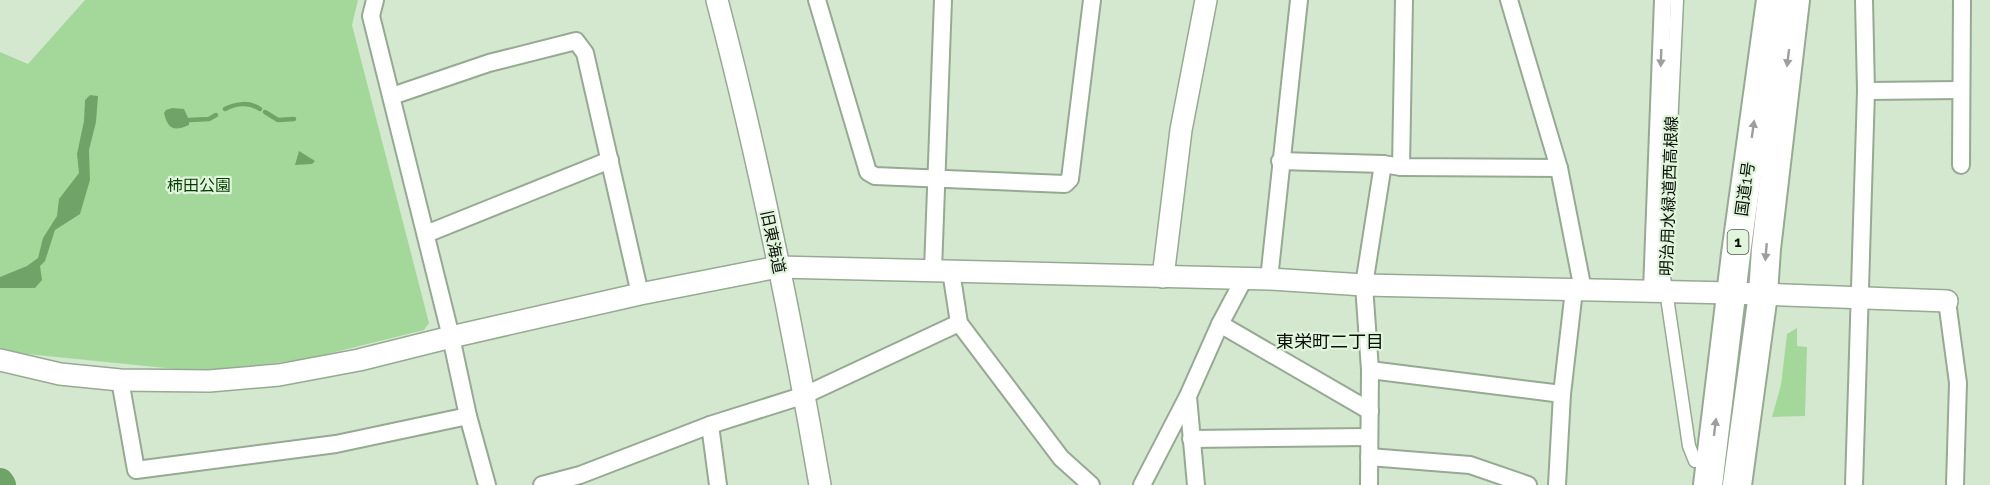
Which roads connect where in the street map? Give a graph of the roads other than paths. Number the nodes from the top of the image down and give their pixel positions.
1 (375, 0) edge
2 (717, 0) edge
3 (817, 0) edge
4 (943, 0) edge
5 (1092, 0) edge
6 (1206, 0) edge
7 (1299, 0) edge
8 (1404, 0) edge
9 (1509, 0) edge
10 (1663, 0) edge
11 (1677, 0) edge
12 (1771, 0) edge
13 (1795, 0) edge
14 (1864, 0) edge
15 (1962, 0) edge
16 (1961, 90) junction
17 (1866, 91) junction
18 (392, 96) junction
19 (610, 160) junction
20 (1280, 161) junction
21 (1383, 164) junction
22 (1960, 165) dead end
23 (1401, 167) junction
24 (1559, 168) junction
25 (936, 179) junction
26 (426, 234) junction
27 (778, 267) junction
28 (942, 270) junction
29 (1163, 277) junction
30 (1244, 279) junction
31 (1269, 279) junction
32 (1364, 285) junction
33 (1579, 290) junction
34 (1660, 292) junction
35 (1732, 293) junction
36 (640, 294) junction
37 (1763, 294) junction
38 (1859, 299) junction
39 (1947, 301) joint
40 (959, 323) junction
41 (1220, 324) junction
42 (451, 337) junction
43 (0, 360) edge
44 (1370, 370) junction
45 (120, 380) junction
46 (1563, 394) junction
47 (805, 395) junction
48 (1188, 396) junction
49 (1370, 411) junction
50 (468, 416) junction
51 (710, 425) junction
52 (1369, 437) junction
53 (1191, 439) junction
54 (1369, 457) junction
55 (1701, 473) edge
56 (581, 480) edge
57 (487, 485) edge
58 (542, 485) edge
59 (717, 485) edge
60 (820, 485) edge
61 (1091, 485) edge
62 (1142, 485) edge
63 (1196, 485) edge
64 (1369, 485) edge
65 (1528, 485) edge
66 (1557, 485) edge
67 (1737, 485) edge
68 (1854, 485) edge
69 (1955, 485) edge

1 - 18 street
2 - 27 street, 旧東海道
3 - 25 street
4 - 25 street
5 - 25 street
6 - 29 street
7 - 20 street
8 - 23 street
9 - 24 street
10 -> 34 street
11 - 34 street, 明治用水緑道西高根線
35 -> 12 highway, 国道1号 / 1
13 -> 37 highway, 国道1号 / 1
14 - 17 street
15 - 16 street
16 - 17 street
16 - 22 street
17 - 38 street
18 - 19 street
18 - 26 street
19 - 26 street
19 - 36 street
20 - 21 street
20 - 31 street
21 - 23 street
21 - 32 street
23 - 24 street
24 - 33 street
25 - 28 street
26 - 42 street
27 - 28 street
27 - 36 street
27 - 47 street, 旧東海道
28 - 29 street
28 - 40 street
29 - 30 street
30 - 31 street
30 - 41 street
31 - 32 street
32 - 33 street
32 - 44 street
33 - 34 street
33 - 46 street
34 - 35 street
34 - 55 street, 明治用水緑道西高根線
35 - 37 street
55 -> 35 highway, 国道1号 / 1
36 - 42 street
37 - 38 street
37 - 67 highway, 国道1号 / 1
38 - 39 street
38 - 68 street
39 - 69 street
40 - 47 street
40 - 61 street
41 - 48 street
41 - 49 street
42 - 45 street
42 - 50 street
43 - 45 street
44 - 46 street
44 - 49 street
45 - 50 street
46 - 66 street
47 - 51 street
47 - 60 street, 旧東海道
48 - 53 street
48 - 62 street
49 - 52 street
50 - 57 street
51 - 56 street
51 - 59 street
52 - 53 street
52 - 54 street
53 - 63 street
54 - 64 street
54 - 65 street
56 - 58 street

